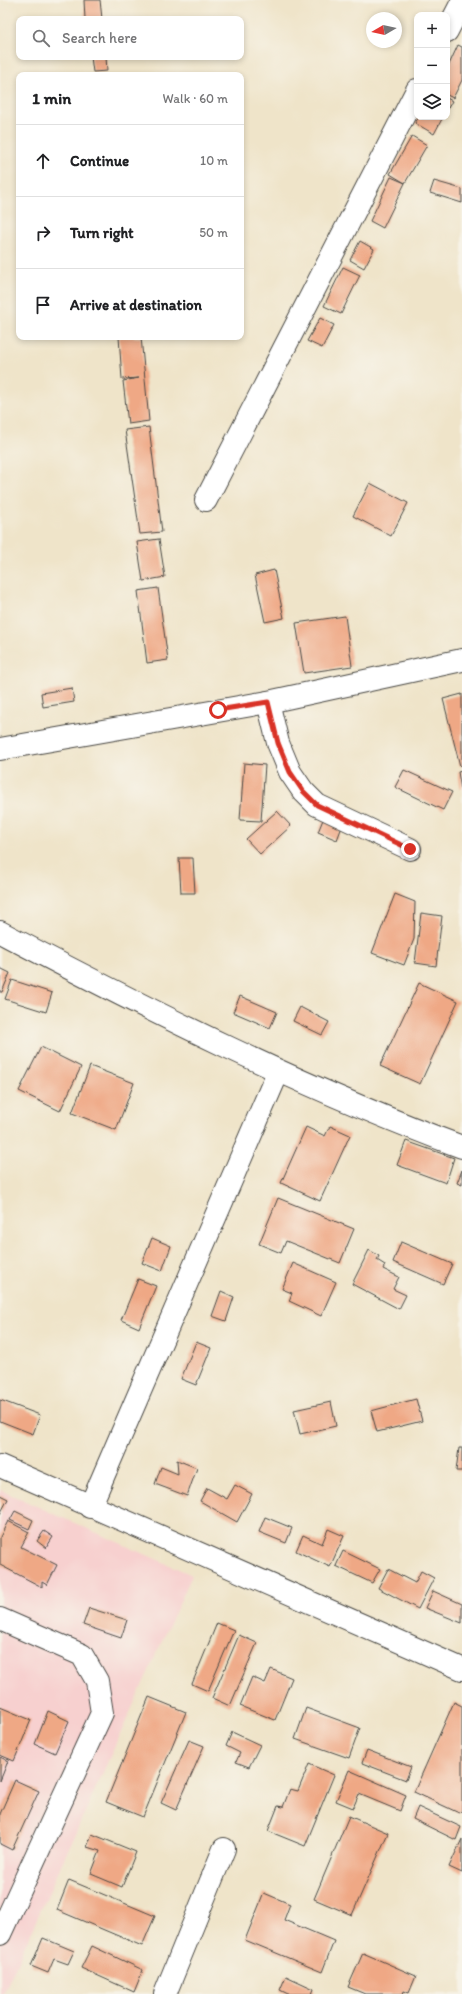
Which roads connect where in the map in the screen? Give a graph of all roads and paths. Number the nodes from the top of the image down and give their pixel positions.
1 (462, 2) edge
2 (450, 25) edge
3 (414, 96) edge
4 (206, 500) dead end
5 (462, 660) edge
6 (268, 702) junction
7 (0, 749) edge
8 (410, 849) dead end
9 (0, 932) edge
10 (278, 1072) junction
11 (462, 1147) edge
12 (0, 1466) edge
13 (90, 1507) junction
14 (0, 1619) edge
15 (462, 1669) edge
16 (224, 1849) dead end
17 (0, 1934) edge
18 (165, 1994) edge

1 - 2 street
3 - 4 street
5 - 6 street
6 - 7 street
6 - 8 street
9 - 10 street
10 - 11 street
10 - 13 street
12 - 13 street
13 - 15 street
14 - 17 street
16 - 18 street

